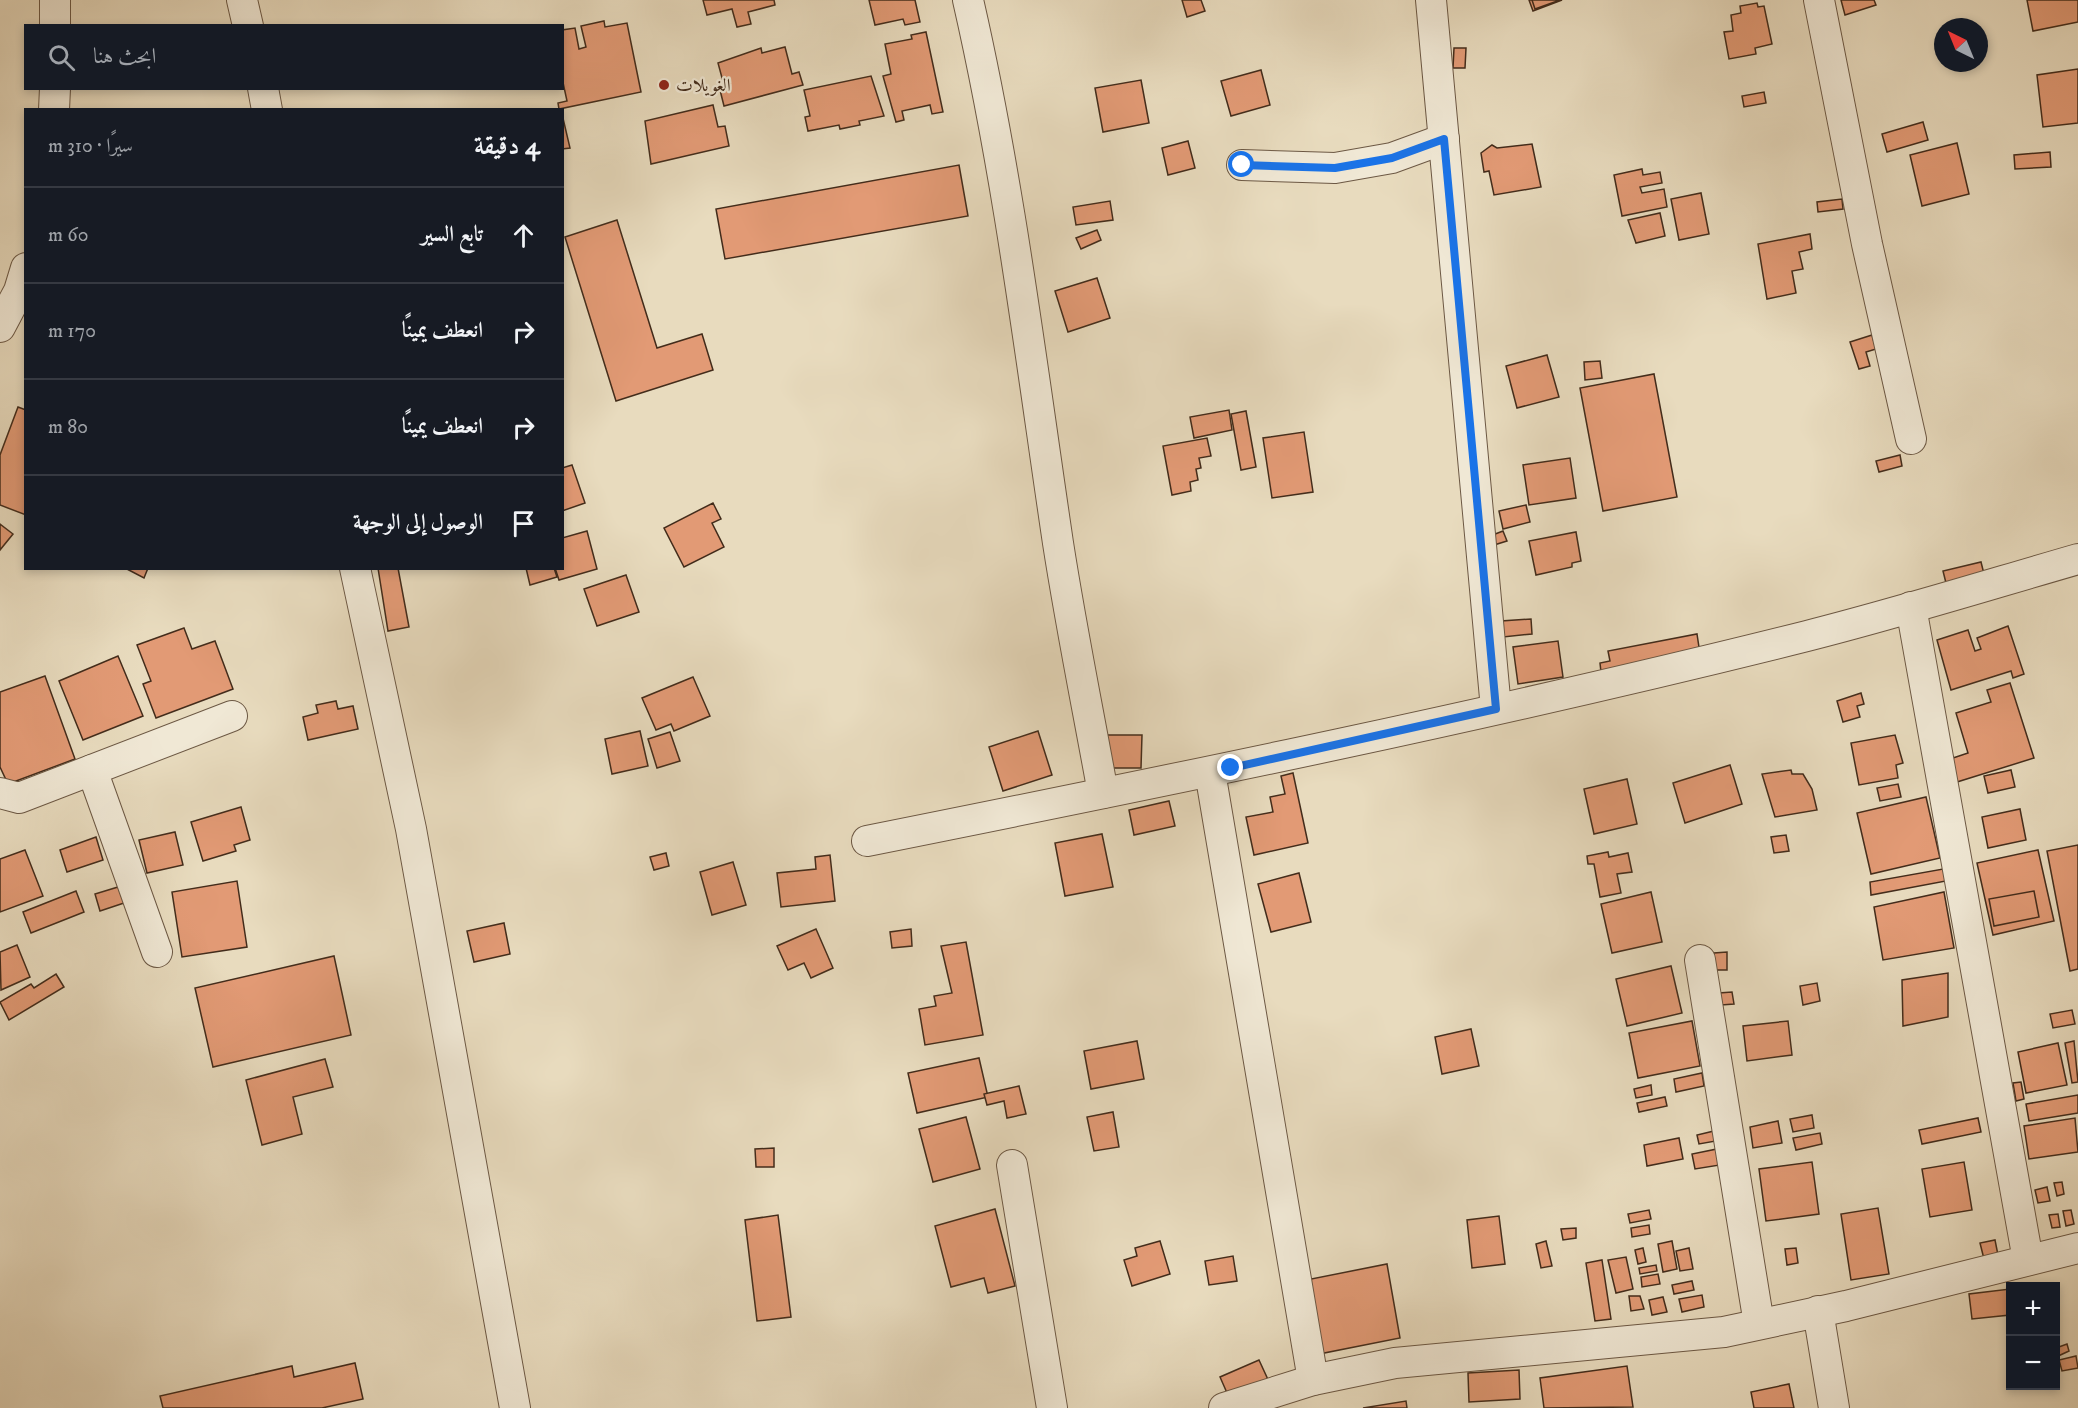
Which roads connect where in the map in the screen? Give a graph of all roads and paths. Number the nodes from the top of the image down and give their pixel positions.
1 (55, 0) edge
2 (242, 0) edge
3 (968, 0) edge
4 (1431, 0) edge
5 (1819, 0) edge
6 (55, 24) edge
7 (248, 24) edge
8 (56, 90) edge
9 (262, 90) edge
10 (54, 108) edge
11 (267, 108) edge
12 (1444, 139) junction
13 (1242, 165) dead end
14 (24, 275) edge
15 (0, 327) edge
16 (1911, 439) dead end
17 (2078, 559) edge
18 (355, 570) edge
19 (1911, 607) junction
20 (1496, 709) junction
21 (232, 716) dead end
22 (92, 770) junction
23 (1210, 772) junction
24 (0, 793) edge
25 (1103, 793) junction
26 (867, 841) dead end
27 (157, 952) dead end
28 (1700, 960) dead end
29 (1012, 1165) dead end
30 (2078, 1248) edge
31 (2028, 1260) junction
32 (1818, 1311) junction
33 (1759, 1324) junction
34 (1313, 1380) junction
35 (515, 1408) edge
36 (1052, 1408) edge
37 (1224, 1408) edge
38 (1834, 1408) edge

1 - 6 street
2 - 7 street
3 - 25 street
4 - 12 street
5 - 16 street
8 - 10 street
9 - 11 street
12 - 13 street
12 - 20 street
14 - 15 street
17 - 19 street
18 - 35 street
19 - 20 street
19 - 31 street
20 - 23 street
21 - 22 street
22 - 24 street
22 - 27 street
23 - 25 street
23 - 34 street
25 - 26 street
28 - 33 street
29 - 36 street
30 - 31 street
31 - 32 street
32 - 33 street
32 - 38 street
33 - 34 street
34 - 37 street

